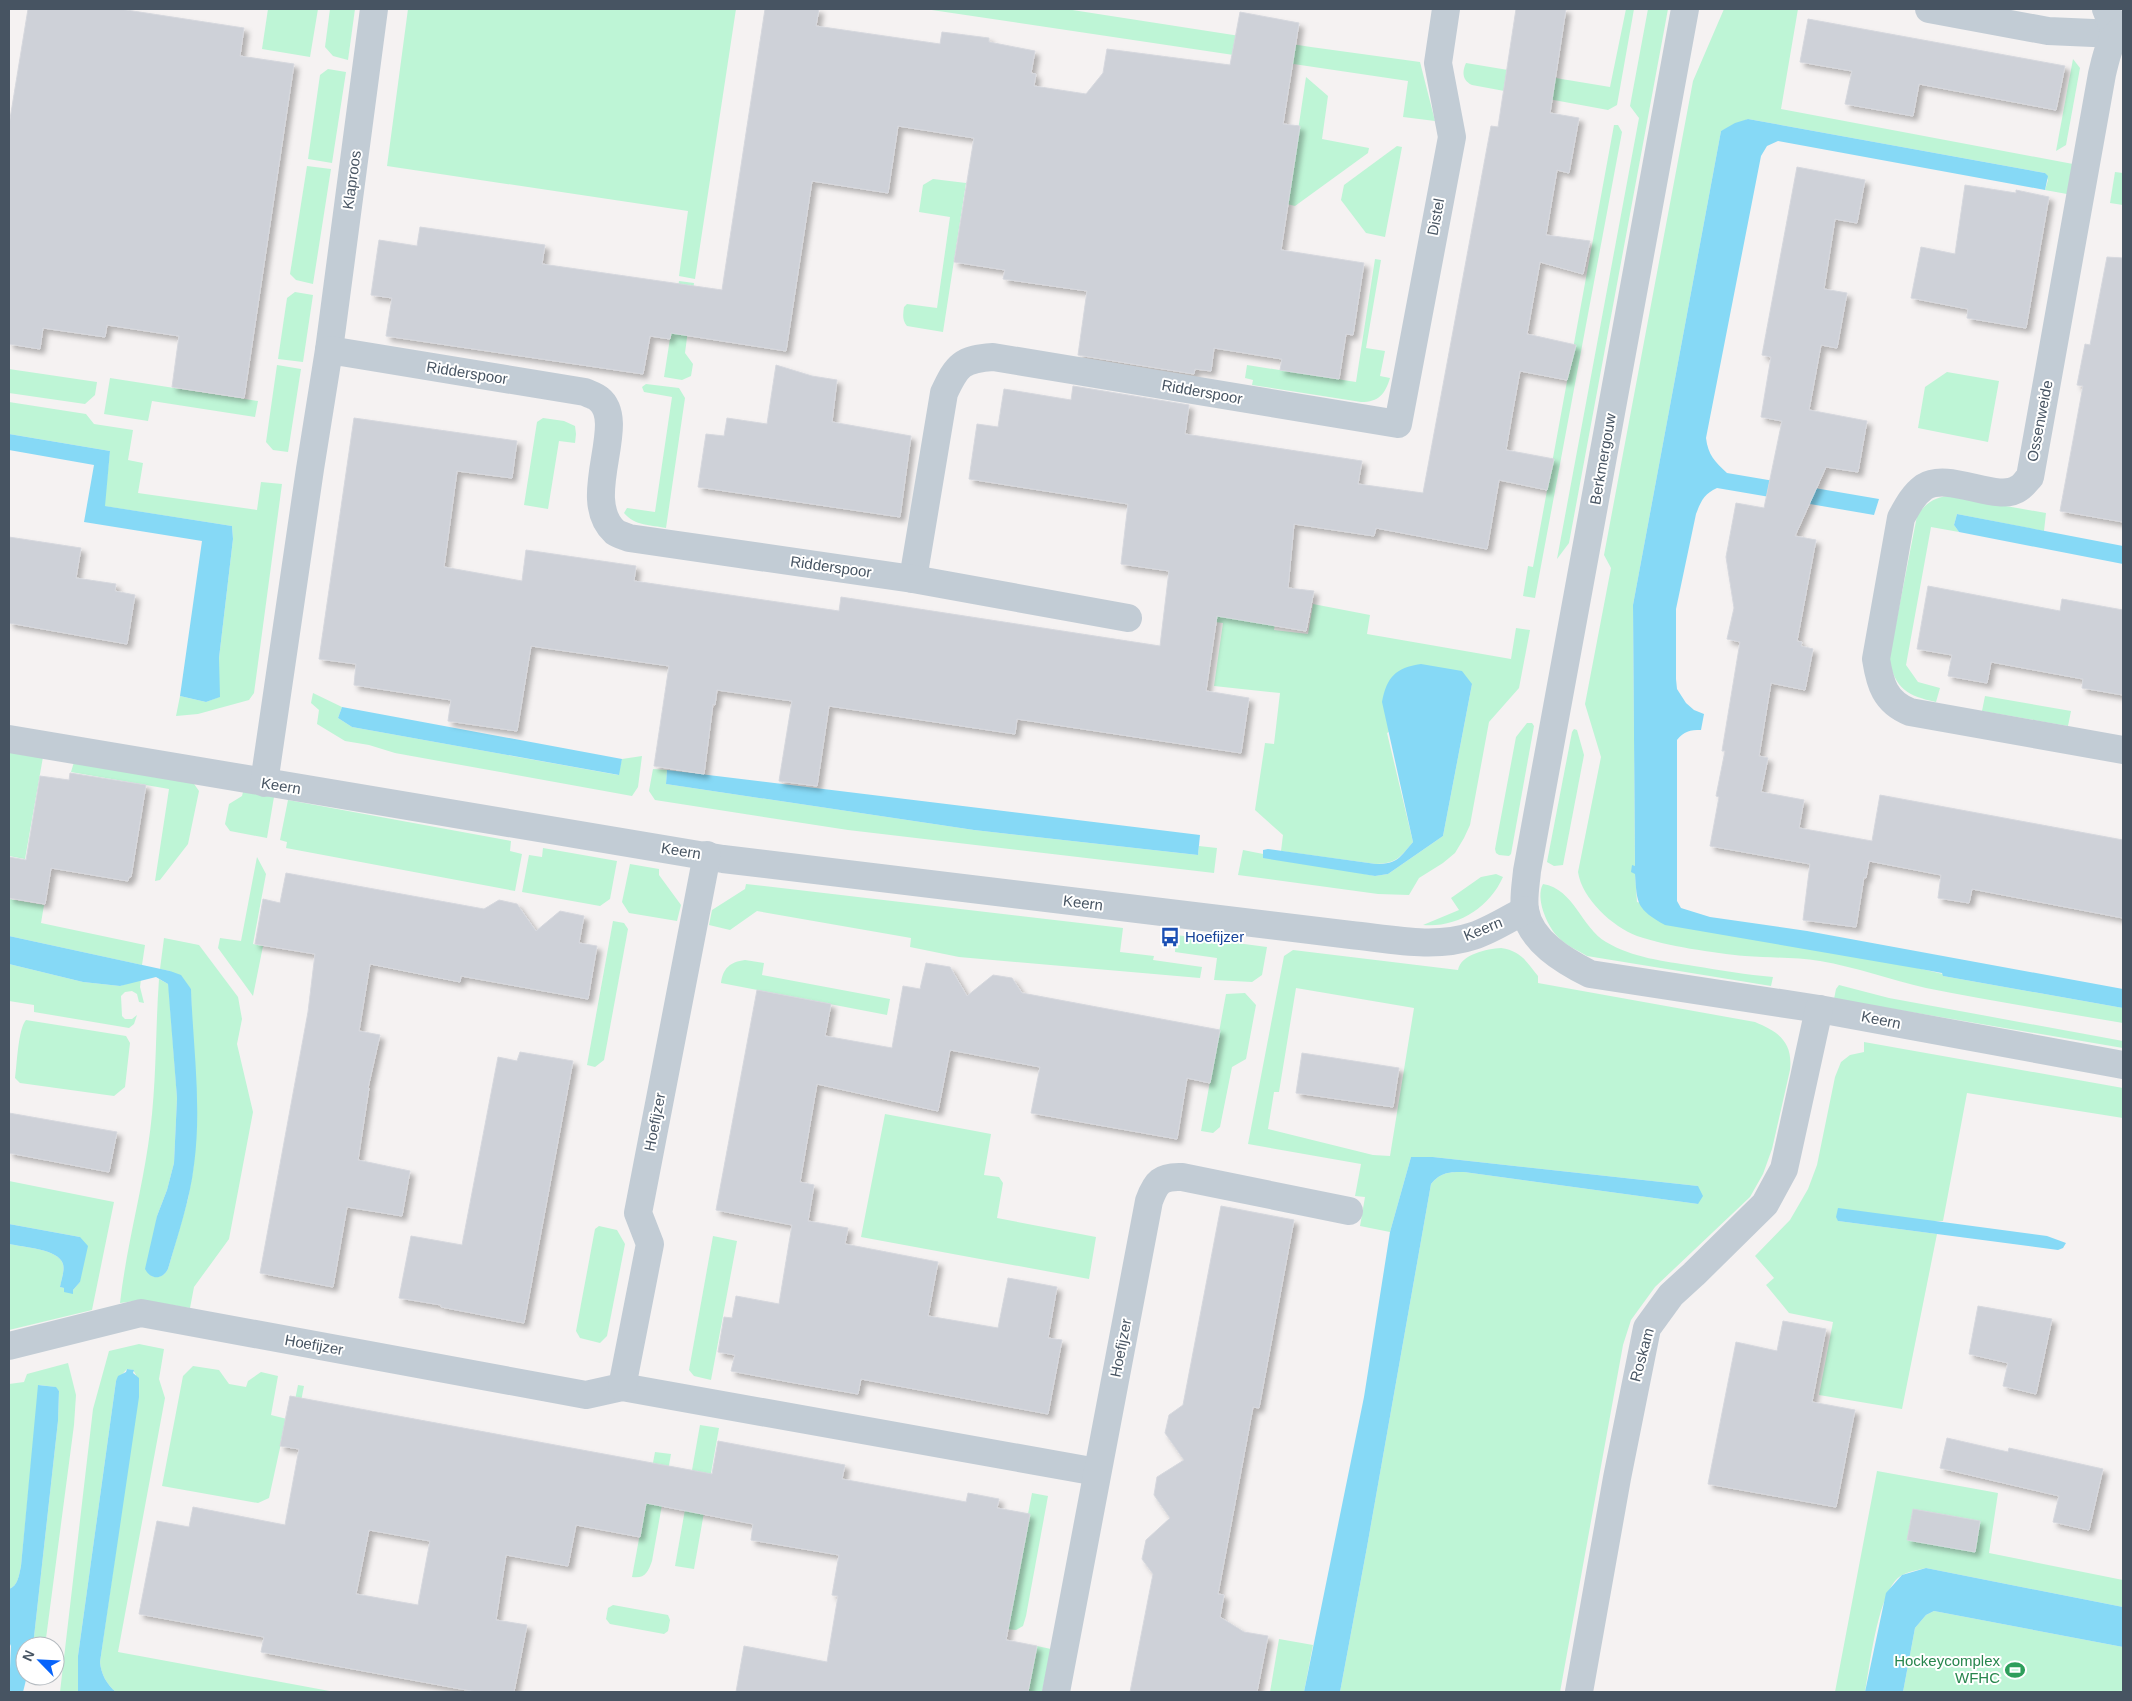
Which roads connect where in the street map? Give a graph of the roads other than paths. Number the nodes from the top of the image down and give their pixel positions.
1 (374, 9) edge
2 (1446, 9) edge
3 (1685, 9) edge
4 (1929, 9) edge
5 (2106, 9) edge
6 (2120, 32) edge
7 (329, 350) junction
8 (1398, 424) joint
9 (913, 579) junction
10 (1128, 618) dead end
11 (9, 740) edge
12 (2123, 750) edge
13 (264, 783) junction
14 (707, 855) junction
15 (1525, 910) junction
16 (1819, 1009) junction
17 (2123, 1065) edge
18 (1349, 1211) dead end
19 (9, 1346) edge
20 (622, 1387) junction
21 (1097, 1472) junction
22 (1056, 1692) edge
23 (1579, 1692) edge

1 - 7 street, Klaproos
2 - 8 street, Distel
3 - 15 street, Berkmergouw
4 - 6 street
5 - 6 street
6 - 12 street, Ossenweide
7 - 9 street, Ridderspoor
7 - 13 street
8 - 9 street, Ridderspoor
9 - 10 street, Ridderspoor
11 - 13 street, Keern
13 - 14 street, Keern
14 - 15 street, Keern
14 - 20 street, Hoefijzer
15 - 16 street, Keern
16 - 17 street, Keern
16 - 23 street, Roskam
18 - 21 street, Hoefijzer
19 - 20 street, Hoefijzer
20 - 21 street, Hoefijzer
21 - 22 street, Hoefijzer

